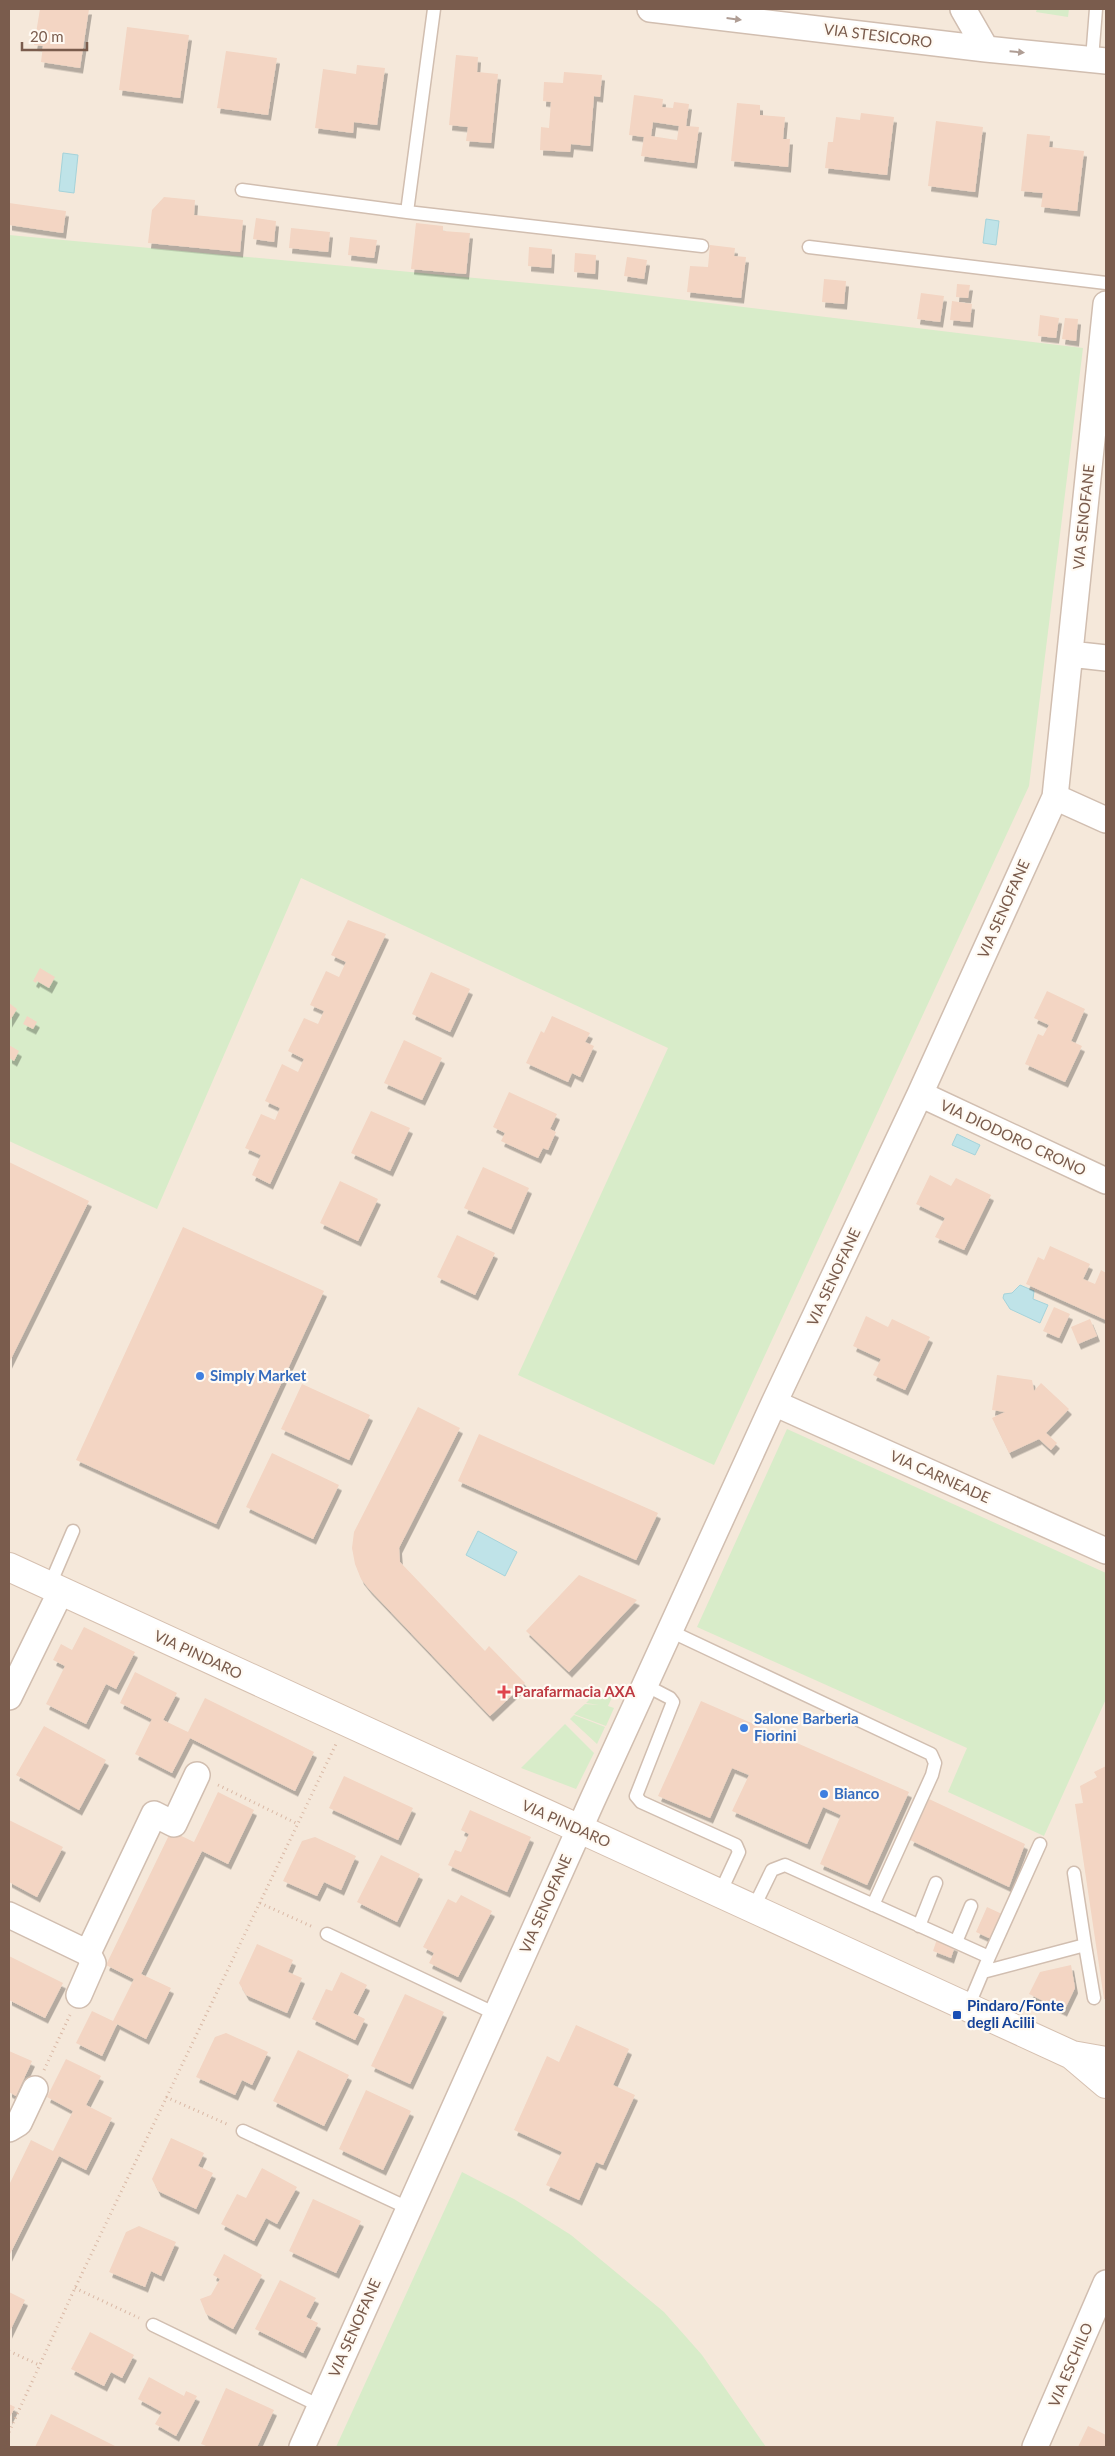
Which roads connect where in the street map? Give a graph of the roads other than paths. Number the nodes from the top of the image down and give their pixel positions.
1 (434, 9) edge
2 (650, 9) edge
3 (963, 9) edge
4 (1096, 9) edge
5 (986, 49) junction
6 (1099, 60) edge
7 (242, 190) dead end
8 (407, 212) junction
9 (702, 246) dead end
10 (809, 247) dead end
11 (1106, 283) edge
12 (1106, 304) edge
13 (1070, 654) junction
14 (1106, 658) edge
15 (1055, 797) junction
16 (1106, 820) edge
17 (920, 1094) junction
18 (1106, 1181) edge
19 (774, 1403) junction
20 (74, 1531) dead end
21 (1106, 1551) edge
22 (9, 1567) edge
23 (55, 1590) junction
24 (670, 1631) junction
25 (645, 1685) junction
26 (9, 1698) edge
27 (197, 1775) road end
28 (579, 1830) junction
29 (1040, 1844) dead end
30 (1074, 1873) dead end
31 (936, 1883) dead end
32 (720, 1893) junction
33 (872, 1905) junction
34 (971, 1906) dead end
35 (754, 1909) junction
36 (9, 1916) edge
37 (919, 1926) junction
38 (327, 1934) road end
39 (956, 1942) junction
40 (1085, 1945) junction
41 (88, 1953) junction
42 (989, 1957) junction
43 (983, 1972) junction
44 (79, 1995) road end
45 (1094, 1998) dead end
46 (968, 2007) junction
47 (496, 2014) junction
48 (1072, 2055) junction
49 (1106, 2061) edge
50 (1106, 2084) edge
51 (35, 2089) road end
52 (9, 2128) edge
53 (243, 2131) road end
54 (408, 2208) junction
55 (1106, 2283) edge
56 (153, 2325) road end
57 (320, 2406) junction
58 (302, 2447) edge
59 (1036, 2447) edge

1 - 8 lane
2 -> 5 street, VIA STESICORO
3 - 5 street
4 - 6 lane
5 -> 6 street, VIA STESICORO
7 - 8 lane
8 - 9 lane
10 - 11 lane
12 - 13 street, VIA SENOFANE
13 - 14 street
13 - 15 street, VIA SENOFANE
15 - 16 street
15 - 17 street, VIA SENOFANE
17 - 18 street, VIA DIODORO CRONO
17 - 19 street, VIA SENOFANE
19 - 21 street, VIA CARNEADE
19 - 24 street, VIA SENOFANE
20 - 23 lane
22 - 23 street, VIA PINDARO
23 - 26 street
23 - 28 street, VIA PINDARO
24 - 25 street, VIA SENOFANE
24 - 33 lane
25 - 28 street, VIA SENOFANE
25 - 32 lane
27 - 41 street
28 - 32 street, VIA PINDARO
28 - 47 street, VIA SENOFANE
29 - 42 lane
30 - 40 lane
31 - 37 lane
32 - 35 street, VIA PINDARO
33 - 35 lane
33 - 37 lane
34 - 39 lane
35 - 46 street, VIA PINDARO
36 - 41 street
37 - 39 lane
38 - 47 lane
39 - 42 lane
40 - 43 lane
40 - 45 lane
41 - 44 street
42 - 43 lane
43 - 46 lane
46 - 48 street, VIA PINDARO
47 - 54 street, VIA SENOFANE
48 - 49 street
48 - 50 street
51 - 52 street
53 - 54 lane
54 - 57 street, VIA SENOFANE
55 - 59 street, VIA ESCHILO
56 - 57 lane
57 - 58 street, VIA SENOFANE

